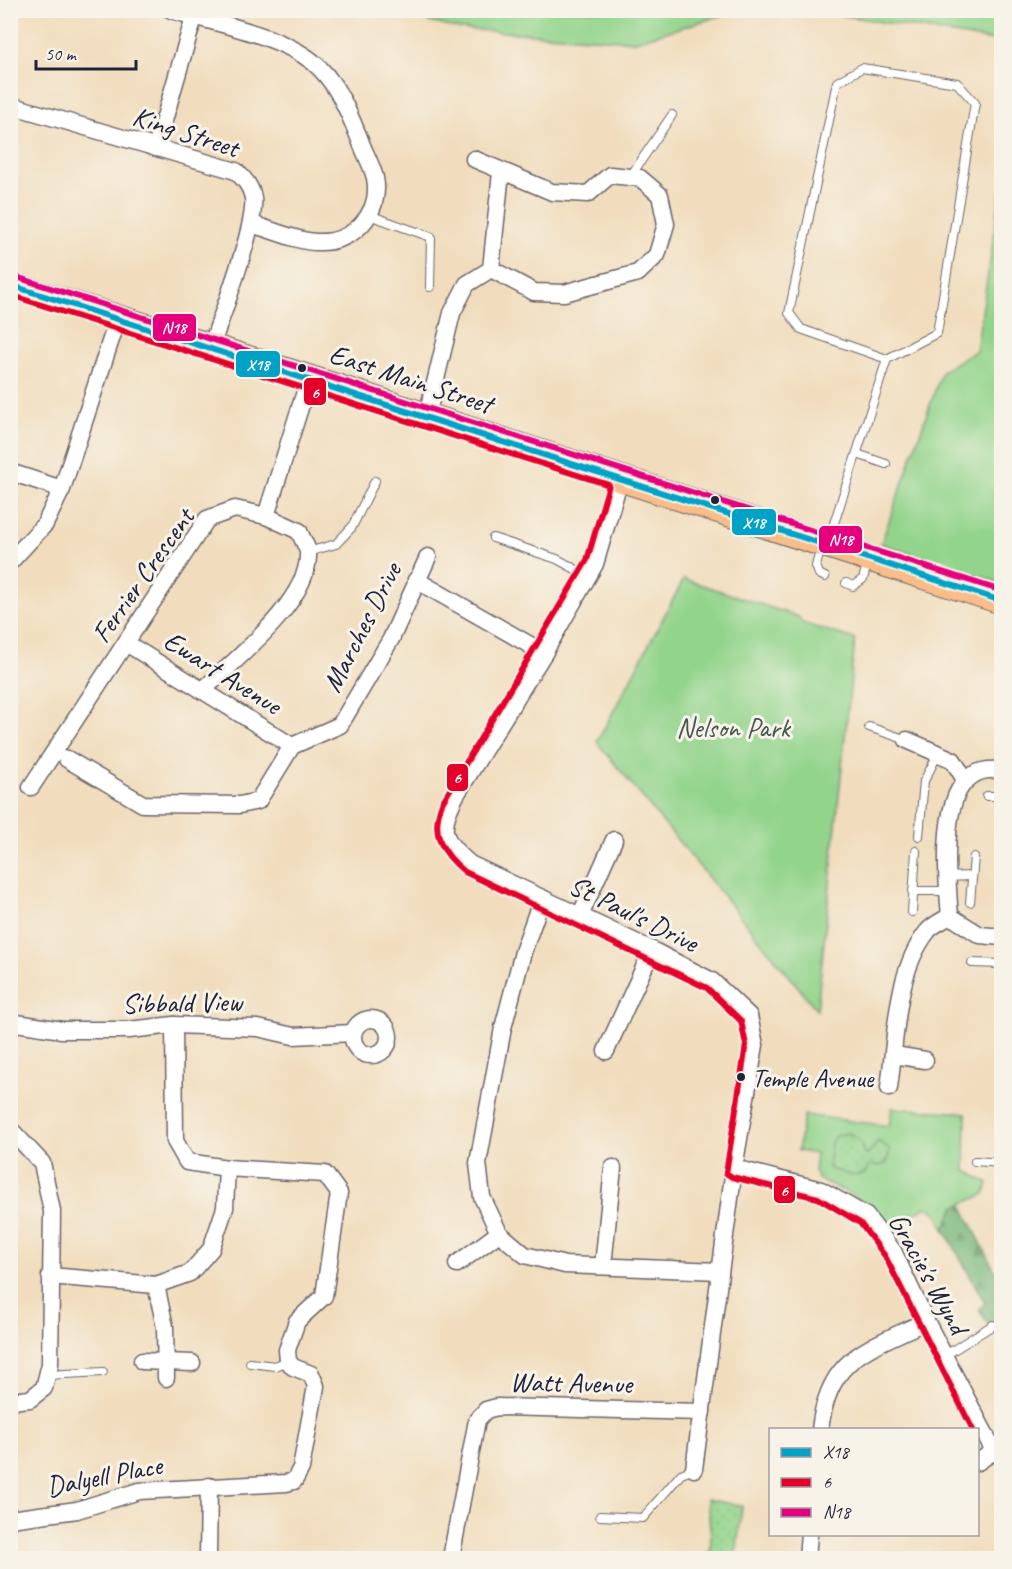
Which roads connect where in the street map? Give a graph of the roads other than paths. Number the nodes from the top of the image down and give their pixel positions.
1 (171, 10) edge
2 (194, 17) junction
3 (10, 105) edge
4 (672, 115) dead end
5 (156, 148) junction
6 (474, 159) dead end
7 (501, 172) junction
8 (630, 177) junction
9 (369, 215) junction
10 (251, 224) junction
11 (490, 269) junction
12 (10, 285) edge
13 (430, 287) dead end
14 (118, 318) junction
15 (211, 347) junction
16 (887, 359) junction
17 (309, 379) junction
18 (427, 416) junction
19 (856, 454) junction
20 (886, 464) dead end
21 (10, 472) edge
22 (620, 479) junction
23 (375, 481) dead end
24 (62, 489) junction
25 (266, 516) junction
26 (493, 538) dead end
27 (824, 544) junction
28 (308, 552) junction
29 (428, 557) dead end
30 (868, 558) junction
31 (10, 561) edge
32 (588, 576) junction
33 (825, 577) dead end
34 (416, 580) junction
35 (846, 584) dead end
36 (1002, 601) edge
37 (126, 643) junction
38 (544, 653) junction
39 (202, 691) junction
40 (869, 727) dead end
41 (907, 740) joint
42 (292, 746) junction
43 (938, 754) junction
44 (67, 759) dead end
45 (1002, 770) edge
46 (965, 780) junction
47 (31, 787) dead end
48 (987, 796) dead end
49 (1002, 796) edge
50 (919, 837) dead end
51 (614, 840) dead end
52 (916, 851) dead end
53 (974, 857) dead end
54 (971, 876) junction
55 (947, 884) junction
56 (913, 891) junction
57 (542, 898) junction
58 (970, 902) dead end
59 (912, 912) dead end
60 (580, 916) junction
61 (950, 916) junction
62 (1002, 937) edge
63 (652, 950) junction
64 (972, 963) dead end
65 (1002, 964) edge
66 (10, 1022) edge
67 (174, 1025) junction
68 (353, 1033) dead end
69 (606, 1051) dead end
70 (894, 1055) junction
71 (925, 1060) dead end
72 (889, 1088) dead end
73 (10, 1128) edge
74 (975, 1161) dead end
75 (1002, 1163) edge
76 (226, 1168) junction
77 (613, 1168) dead end
78 (734, 1168) junction
79 (499, 1233) junction
80 (458, 1264) dead end
81 (603, 1266) junction
82 (720, 1271) junction
83 (50, 1276) junction
84 (156, 1285) junction
85 (926, 1321) junction
86 (1002, 1328) edge
87 (944, 1356) junction
88 (142, 1361) dead end
89 (288, 1361) junction
90 (192, 1363) dead end
91 (250, 1363) dead end
92 (166, 1370) junction
93 (102, 1372) dead end
94 (47, 1375) junction
95 (10, 1401) edge
96 (702, 1412) junction
97 (820, 1428) edge
98 (998, 1454) edge
99 (979, 1462) edge
100 (694, 1469) joint
101 (209, 1486) junction
102 (600, 1516) dead end
103 (10, 1519) edge
104 (809, 1536) edge
105 (208, 1558) edge
106 (450, 1558) edge
107 (807, 1558) edge

1 - 2 street
2 - 5 street
2 - 9 street
3 - 5 street, King Street
4 - 8 lane
5 - 10 street, King Street
6 - 7 street
7 - 8 street
7 - 11 street
8 - 11 street
9 - 10 street
9 - 13 lane
10 - 15 street, King Street
11 - 18 street
12 - 14 main road, East Main Street
14 - 15 main road, East Main Street
14 - 24 street
15 - 17 main road, East Main Street
16 - 16 lane
16 - 19 lane
17 - 18 main road, East Main Street
17 - 25 street
18 - 22 main road, East Main Street
19 - 20 lane
19 - 27 lane
21 - 24 street
22 - 27 main road, East Main Street
22 - 32 street, St Paul's Drive
23 - 28 lane
24 - 31 street
25 - 28 street, Ferrier Crescent
25 - 37 street, Ferrier Crescent
26 - 32 lane
27 - 30 main road, East Main Street
27 - 33 lane
28 - 39 street
29 - 34 street, Marches Drive
30 - 35 lane
30 - 36 main road, East Main Street
32 - 38 street, St Paul's Drive
34 - 38 street
34 - 42 street, Marches Drive
37 - 39 street, Ewart Avenue
37 - 47 street, Ferrier Crescent
38 - 57 street, St Paul's Drive
39 - 42 street, Ewart Avenue
40 - 41 lane
41 - 43 street
42 - 44 street
43 - 46 street
43 - 50 lane
45 - 46 street
46 - 55 street
48 - 49 lane
51 - 60 street
52 - 56 lane
53 - 54 lane
54 - 55 lane
54 - 58 lane
55 - 56 lane
55 - 61 street
56 - 59 lane
57 - 60 street, St Paul's Drive
57 - 79 street
60 - 63 street, St Paul's Drive
61 - 62 street
61 - 70 street
63 - 69 street
63 - 78 street, St Paul's Drive
64 - 65 lane
66 - 67 street, Sibbald View
67 - 68 street, Sibbald View
67 - 76 street
70 - 71 street
70 - 72 street
73 - 83 street
74 - 75 lane
76 - 84 street
76 - 89 street
77 - 81 street
78 - 82 street, St Paul's Drive
78 - 85 street, Gracie's Wynd
79 - 80 street
79 - 81 street
81 - 82 street
82 - 96 street, St Paul's Drive
83 - 84 street
83 - 94 street
84 - 92 street
85 - 87 street, Gracie's Wynd
85 - 97 street
86 - 87 lane
87 - 98 street, Gracie's Wynd
88 - 92 street
89 - 91 lane
89 - 101 street, Dalyell Place
90 - 92 street
93 - 94 lane
94 - 95 street
96 - 100 street, St Paul's Drive
96 - 106 street, Watt Avenue
98 - 99 street, Gracie's Wynd
100 - 102 lane
101 - 103 street, Dalyell Place
101 - 105 street
104 - 107 street

